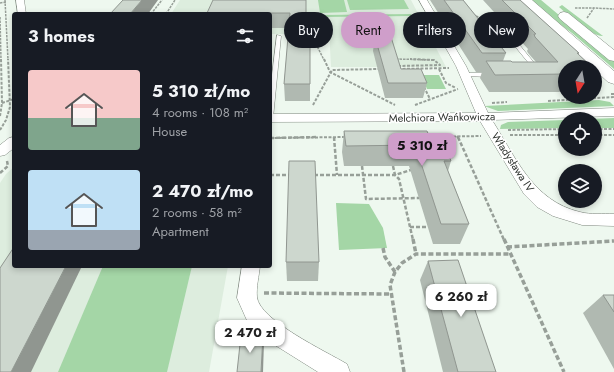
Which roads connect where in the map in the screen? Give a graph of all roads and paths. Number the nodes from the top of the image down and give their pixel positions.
1 (5, 0) edge
2 (20, 0) edge
3 (162, 0) edge
4 (175, 0) edge
5 (423, 0) edge
6 (525, 0) edge
7 (574, 8) dead end
8 (594, 8) junction
9 (556, 9) dead end
10 (614, 9) edge
11 (22, 12) edge
12 (153, 12) edge
13 (167, 12) edge
14 (0, 18) edge
15 (585, 20) dead end
16 (279, 36) dead end
17 (318, 48) edge
18 (519, 48) edge
19 (614, 57) edge
20 (394, 63) edge
21 (461, 65) junction
22 (396, 66) edge
23 (438, 68) junction
24 (382, 69) edge
25 (396, 69) edge
26 (330, 72) junction
27 (498, 75) edge
28 (534, 75) edge
29 (466, 76) junction
30 (614, 79) edge
31 (422, 84) edge
32 (614, 94) edge
33 (614, 98) edge
34 (430, 99) junction
35 (10, 100) junction
36 (272, 100) edge
37 (543, 101) dead end
38 (514, 102) dead end
39 (2, 103) junction
40 (478, 104) junction
41 (313, 105) dead end
42 (395, 105) dead end
43 (415, 105) dead end
44 (614, 112) edge
45 (0, 116) edge
46 (484, 117) junction
47 (272, 118) edge
48 (602, 129) edge
49 (0, 130) edge
50 (614, 130) edge
51 (558, 135) edge
52 (602, 135) edge
53 (614, 135) edge
54 (426, 136) edge
55 (456, 136) junction
56 (495, 136) junction
57 (334, 137) junction
58 (349, 137) edge
59 (272, 138) edge
60 (12, 144) edge
61 (3, 155) edge
62 (362, 166) dead end
63 (393, 166) dead end
64 (417, 169) edge
65 (0, 172) edge
66 (272, 175) edge
67 (292, 175) edge
68 (307, 175) edge
69 (337, 175) junction
70 (363, 175) junction
71 (395, 175) junction
72 (419, 198) dead end
73 (614, 220) edge
74 (410, 227) junction
75 (428, 227) dead end
76 (614, 241) edge
77 (507, 247) junction
78 (383, 248) dead end
79 (416, 254) junction
80 (510, 254) junction
81 (251, 268) edge
82 (395, 272) junction
83 (248, 293) junction
84 (391, 294) junction
85 (339, 372) edge
86 (404, 372) edge
87 (564, 372) edge

1 - 35 path
2 - 11 street
3 - 12 path
4 - 13 path
5 - 21 street, Władysława IV
6 - 30 street
7 - 8 path
8 - 10 path
8 - 15 path
9 - 19 street
14 - 39 path
16 - 36 lane
17 - 26 path
18 - 28 lane
20 - 22 path
21 - 23 path
21 - 29 street, Władysława IV
23 - 25 path
23 - 34 path
24 - 26 path
26 - 41 path
26 - 42 path
27 - 29 lane
29 - 40 street, Władysława IV
31 - 34 path
32 - 33 path
33 - 37 path
34 - 43 path
35 - 39 path
35 - 49 path
38 - 40 path
39 - 45 path
40 - 46 street, Władysława IV
44 - 46 street, Melchiora Wańkowicza
46 - 47 street, Melchiora Wańkowicza
46 - 56 street, Władysława IV
48 - 50 path
51 - 56 path
52 - 53 path
54 - 55 path
55 - 56 path
55 - 77 path
56 - 73 street, Władysława IV
57 - 58 path
57 - 59 path
57 - 69 path
60 - 61 street
61 - 65 path
62 - 70 path
63 - 71 path
64 - 71 path
66 - 67 path
68 - 69 path
69 - 70 path
70 - 71 path
70 - 72 path
71 - 74 path
74 - 75 path
74 - 79 path
76 - 77 path
77 - 80 path
78 - 82 path
79 - 80 path
79 - 82 path
80 - 87 path
81 - 83 street
82 - 84 path
83 - 84 path
83 - 85 street
84 - 86 path

